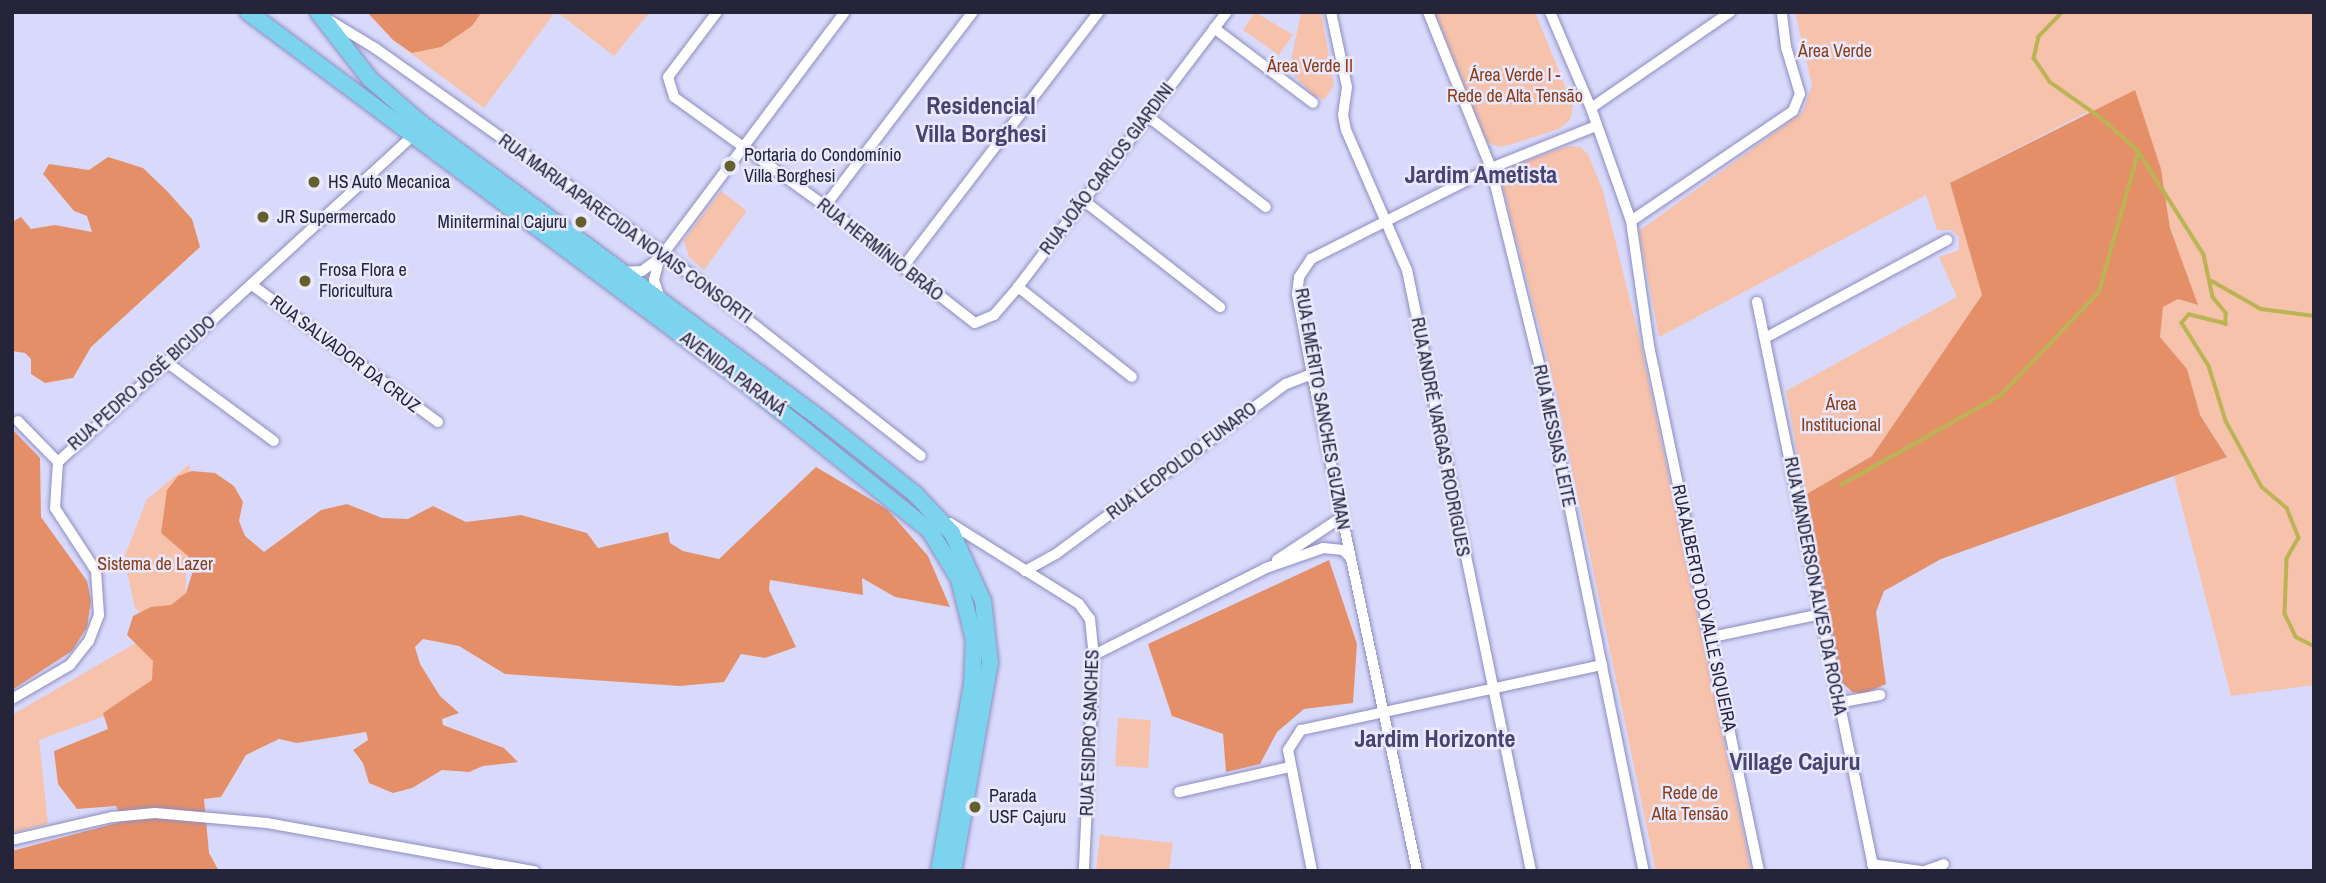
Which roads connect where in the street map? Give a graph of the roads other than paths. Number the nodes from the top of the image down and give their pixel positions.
1 (717, 12) edge
2 (845, 12) edge
3 (973, 12) edge
4 (1099, 12) edge
5 (1227, 12) edge
6 (1331, 12) edge
7 (1427, 12) edge
8 (1550, 12) edge
9 (1730, 12) edge
10 (1782, 12) edge
11 (248, 13) edge
12 (319, 14) edge
13 (1214, 28) junction
14 (1313, 103) dead end
15 (1591, 108) junction
16 (1146, 115) junction
17 (1596, 126) junction
18 (412, 137) junction
19 (742, 147) junction
20 (1491, 167) junction
21 (1083, 200) junction
22 (825, 206) junction
23 (1266, 207) dead end
24 (1630, 220) junction
25 (1386, 224) junction
26 (1947, 240) dead end
27 (661, 255) junction
28 (903, 267) junction
29 (621, 272) junction
30 (252, 285) junction
31 (1018, 287) junction
32 (661, 301) junction
33 (1758, 302) dead end
34 (1220, 307) dead end
35 (985, 322) joint
36 (1765, 338) junction
37 (166, 361) junction
38 (1312, 374) junction
39 (1132, 377) dead end
40 (18, 421) dead end
41 (438, 422) dead end
42 (274, 441) dead end
43 (921, 456) dead end
44 (58, 462) junction
45 (934, 511) junction
46 (1342, 517) junction
47 (1056, 554) junction
48 (1349, 556) junction
49 (1266, 568) junction
50 (1025, 571) junction
51 (1055, 589) junction
52 (1821, 614) junction
53 (1712, 637) junction
54 (1094, 654) junction
55 (1602, 665) junction
56 (1493, 688) junction
57 (1880, 695) dead end
58 (12, 699) edge
59 (1837, 703) junction
60 (1382, 712) junction
61 (1290, 767) junction
62 (1179, 792) dead end
63 (12, 840) edge
64 (1944, 864) dead end
65 (1873, 867) edge
66 (535, 871) edge
67 (939, 871) edge
68 (953, 871) edge
69 (1084, 871) edge
70 (1312, 871) edge
71 (1417, 871) edge
72 (1531, 871) edge
73 (1644, 871) edge
74 (1759, 871) edge
75 (1923, 871) edge

1 - 19 street, RUA HERMÍNIO BRÃO
2 - 19 street
3 - 22 street
4 - 28 street
5 - 13 street, RUA JOÃO CARLOS GIARDINI
6 - 25 street, RUA ANDRÉ VARGAS RODRIGUES
7 - 20 street, RUA MESSIAS LEITE
8 - 15 street, RUA ALBERTO DO VALLE SIQUEIRA
9 - 15 street
10 - 24 street
11 - 18 main road, AVENIDA PARANÁ
12 - 27 street, RUA MARIA APARECIDA NOVAIS CONSORTI
12 - 29 main road, AVENIDA PARANÁ
13 - 14 street
13 - 16 street, RUA JOÃO CARLOS GIARDINI
15 - 17 street, RUA ALBERTO DO VALLE SIQUEIRA
16 - 21 street, RUA JOÃO CARLOS GIARDINI
16 - 23 street
17 - 20 street, RUA EMÉRITO SANCHES GUZMAN
17 - 24 street, RUA ALBERTO DO VALLE SIQUEIRA
18 - 30 street, RUA PEDRO JOSÉ BICUDO
18 - 67 main road, AVENIDA PARANÁ
19 - 22 street, RUA HERMÍNIO BRÃO
19 - 27 street
20 - 25 street, RUA EMÉRITO SANCHES GUZMAN
20 - 55 street, RUA MESSIAS LEITE
21 - 31 street, RUA JOÃO CARLOS GIARDINI
21 - 34 street
22 - 28 street, RUA HERMÍNIO BRÃO
24 - 53 street, RUA ALBERTO DO VALLE SIQUEIRA
25 - 38 street, RUA EMÉRITO SANCHES GUZMAN
25 - 56 street, RUA ANDRÉ VARGAS RODRIGUES
26 - 36 street
27 - 29 street
27 - 32 street
27 - 43 street, RUA MARIA APARECIDA NOVAIS CONSORTI
28 - 35 street, RUA HERMÍNIO BRÃO
29 - 32 main road, AVENIDA PARANÁ
30 - 37 street, RUA PEDRO JOSÉ BICUDO
30 - 41 street, RUA SALVADOR DA CRUZ
31 - 35 street, RUA JOÃO CARLOS GIARDINI
31 - 39 street
32 - 45 main road, AVENIDA PARANÁ
33 - 36 street, RUA WANDERSON ALVES DA ROCHA
36 - 52 street, RUA WANDERSON ALVES DA ROCHA
37 - 42 street
37 - 44 street, RUA PEDRO JOSÉ BICUDO
38 - 46 street, RUA EMÉRITO SANCHES GUZMAN
38 - 47 street, RUA LEOPOLDO FUNARO
40 - 44 street
44 - 58 street, RUA PEDRO JOSÉ BICUDO
45 - 50 street, RUA ESIDRO SANCHES
45 - 68 main road, AVENIDA PARANÁ
46 - 48 street, RUA EMÉRITO SANCHES GUZMAN
46 - 49 street
47 - 50 street, RUA LEOPOLDO FUNARO
47 - 51 street
48 - 49 street
48 - 60 street, RUA EMÉRITO SANCHES GUZMAN
49 - 54 street
50 - 51 street, RUA ESIDRO SANCHES
51 - 54 street, RUA ESIDRO SANCHES
52 - 53 street
52 - 59 street, RUA WANDERSON ALVES DA ROCHA
53 - 74 street, RUA ALBERTO DO VALLE SIQUEIRA
54 - 69 street, RUA ESIDRO SANCHES
55 - 56 street
55 - 73 street, RUA MESSIAS LEITE
56 - 60 street
56 - 72 street, RUA ANDRÉ VARGAS RODRIGUES
57 - 59 street
59 - 65 street, RUA WANDERSON ALVES DA ROCHA
60 - 61 street
60 - 71 street, RUA EMÉRITO SANCHES GUZMAN
61 - 62 street
61 - 70 street
63 - 66 street
64 - 75 street
65 - 75 street

